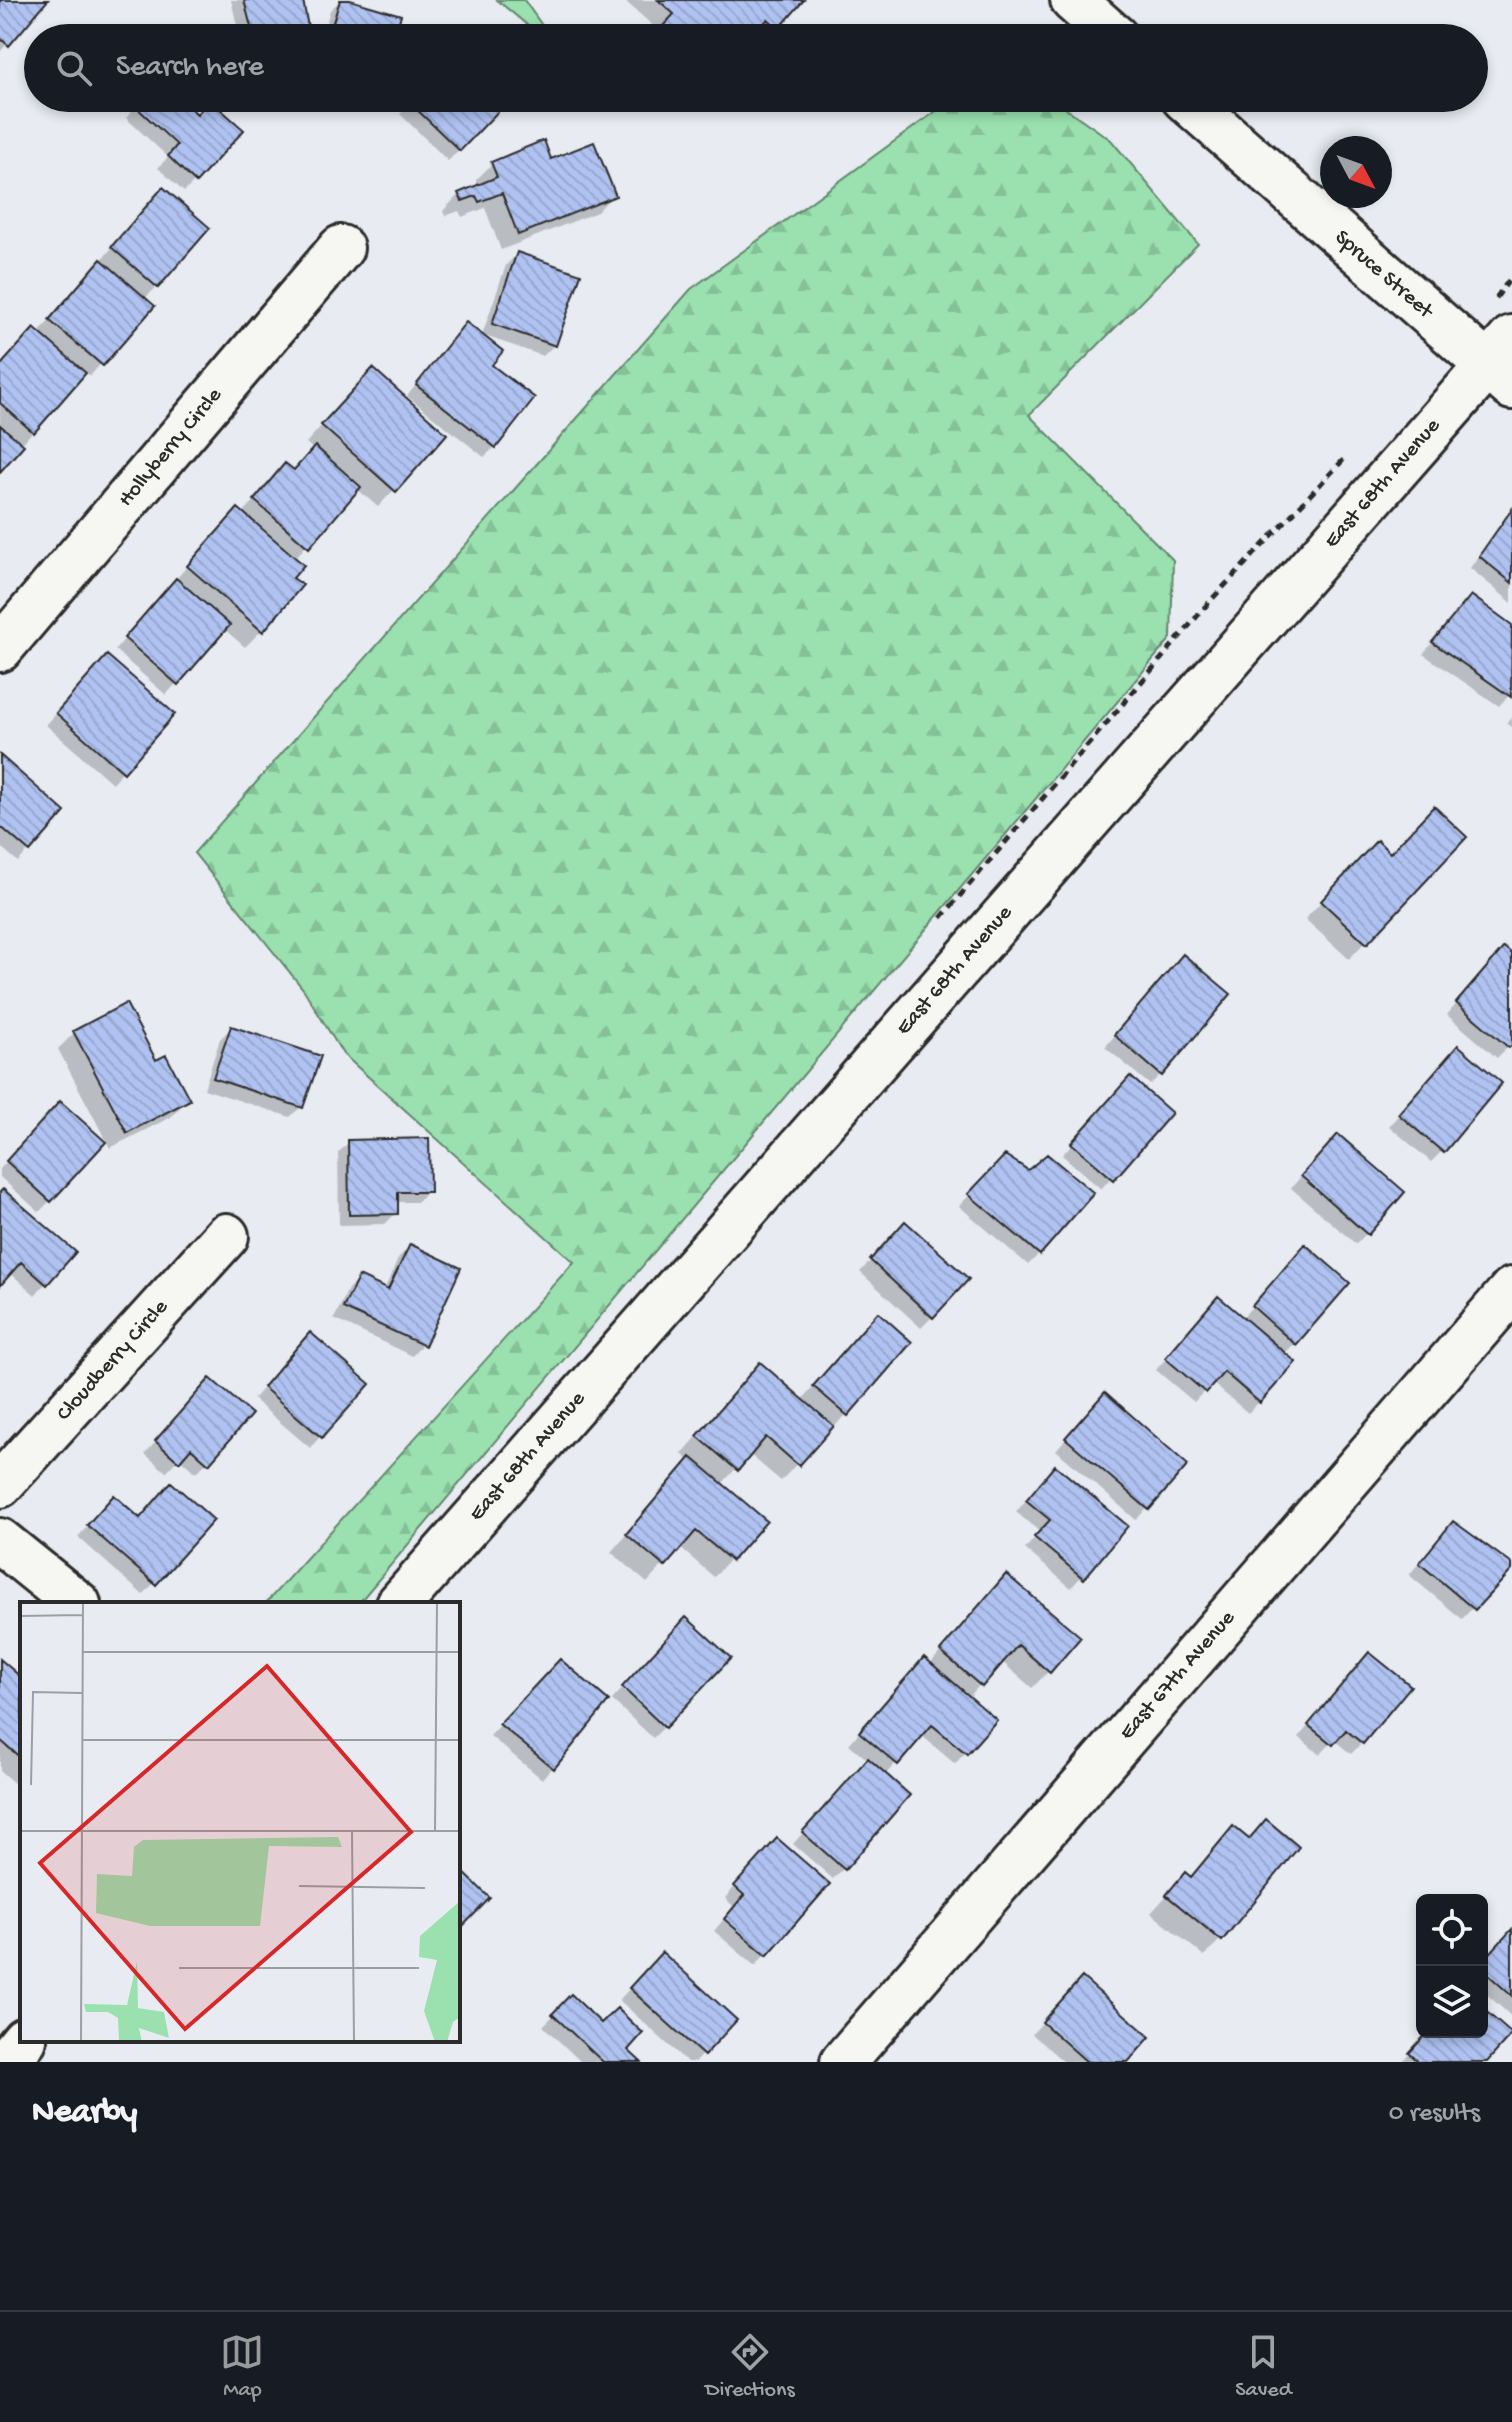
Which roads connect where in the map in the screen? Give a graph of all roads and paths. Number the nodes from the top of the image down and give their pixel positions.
1 (1073, 0) edge
2 (1100, 24) edge
3 (1201, 112) edge
4 (341, 248) dead end
5 (1512, 276) edge
6 (1502, 291) dead end
7 (1504, 363) edge
8 (0, 649) edge
9 (226, 1236) dead end
10 (1512, 1290) edge
11 (0, 1485) edge
12 (0, 1541) edge
13 (76, 1602) edge
14 (401, 1602) edge
15 (22, 2042) edge
16 (6, 2062) edge
17 (843, 2062) edge

1 - 2 street
3 - 7 street, Spruce Street
4 - 8 street, Hollyberry Circle
5 - 6 path
7 - 14 street, East 68th Avenue
9 - 11 street, Cloudberry Circle
10 - 17 street, East 67th Avenue
12 - 13 street
15 - 16 street

